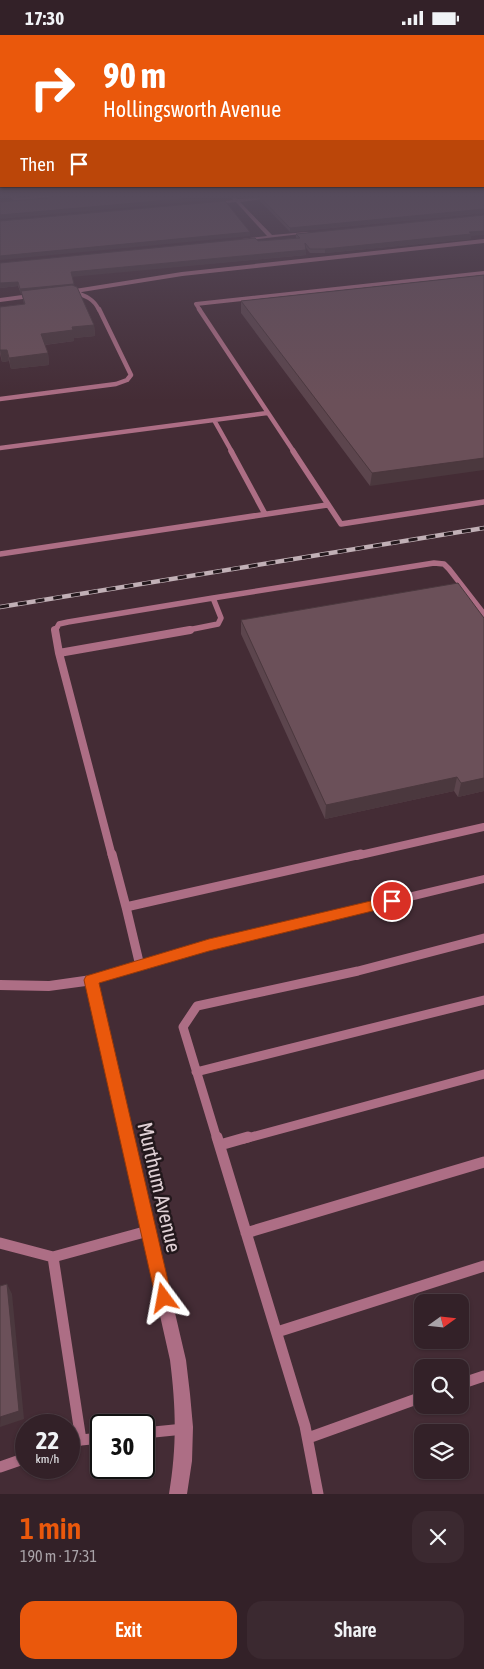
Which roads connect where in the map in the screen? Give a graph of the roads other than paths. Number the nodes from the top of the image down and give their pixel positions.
1 (265, 265) edge
2 (484, 273) edge
3 (74, 292) junction
4 (65, 293) edge
5 (37, 296) edge
6 (0, 300) edge
7 (0, 399) edge
8 (267, 413) junction
9 (214, 420) junction
10 (0, 448) edge
11 (484, 502) edge
12 (327, 505) junction
13 (265, 514) junction
14 (0, 553) edge
15 (213, 598) junction
16 (484, 614) edge
17 (59, 653) junction
18 (484, 827) edge
19 (484, 879) edge
20 (126, 907) junction
21 (484, 938) edge
22 (140, 966) junction
23 (91, 980) junction
24 (0, 985) edge
25 (484, 1001) edge
26 (196, 1072) junction
27 (484, 1074) edge
28 (220, 1145) junction
29 (484, 1162) edge
30 (148, 1231) junction
31 (246, 1233) junction
32 (0, 1243) edge
33 (53, 1257) junction
34 (484, 1266) edge
35 (278, 1332) junction
36 (484, 1376) edge
37 (469, 1381) edge
38 (414, 1400) edge
39 (72, 1414) edge
40 (184, 1429) junction
41 (155, 1432) edge
42 (308, 1438) junction
43 (15, 1462) edge
44 (0, 1467) edge
45 (178, 1494) edge
46 (318, 1494) edge

1 - 3 lane
2 - 8 lane
3 - 4 lane
3 - 7 lane
5 - 6 lane
8 - 9 lane
8 - 12 lane
9 - 10 lane
9 - 13 lane
11 - 12 lane
12 - 13 lane
13 - 14 lane
15 - 16 lane
15 - 17 lane
15 - 17 lane
17 - 20 lane
18 - 20 lane
19 - 22 street
20 - 22 lane
21 - 26 lane
22 - 23 street
23 - 24 street
23 - 30 street, Murthum Avenue
25 - 26 lane
26 - 28 lane
27 - 28 lane
28 - 31 lane
29 - 31 lane
30 - 33 lane
30 - 40 street, Murthum Avenue
31 - 35 lane
32 - 33 lane
33 - 39 lane
34 - 35 lane
35 - 42 lane
36 - 37 lane
38 - 42 lane
40 - 41 lane
40 - 45 street, Murthum Avenue
42 - 46 lane
43 - 44 lane

